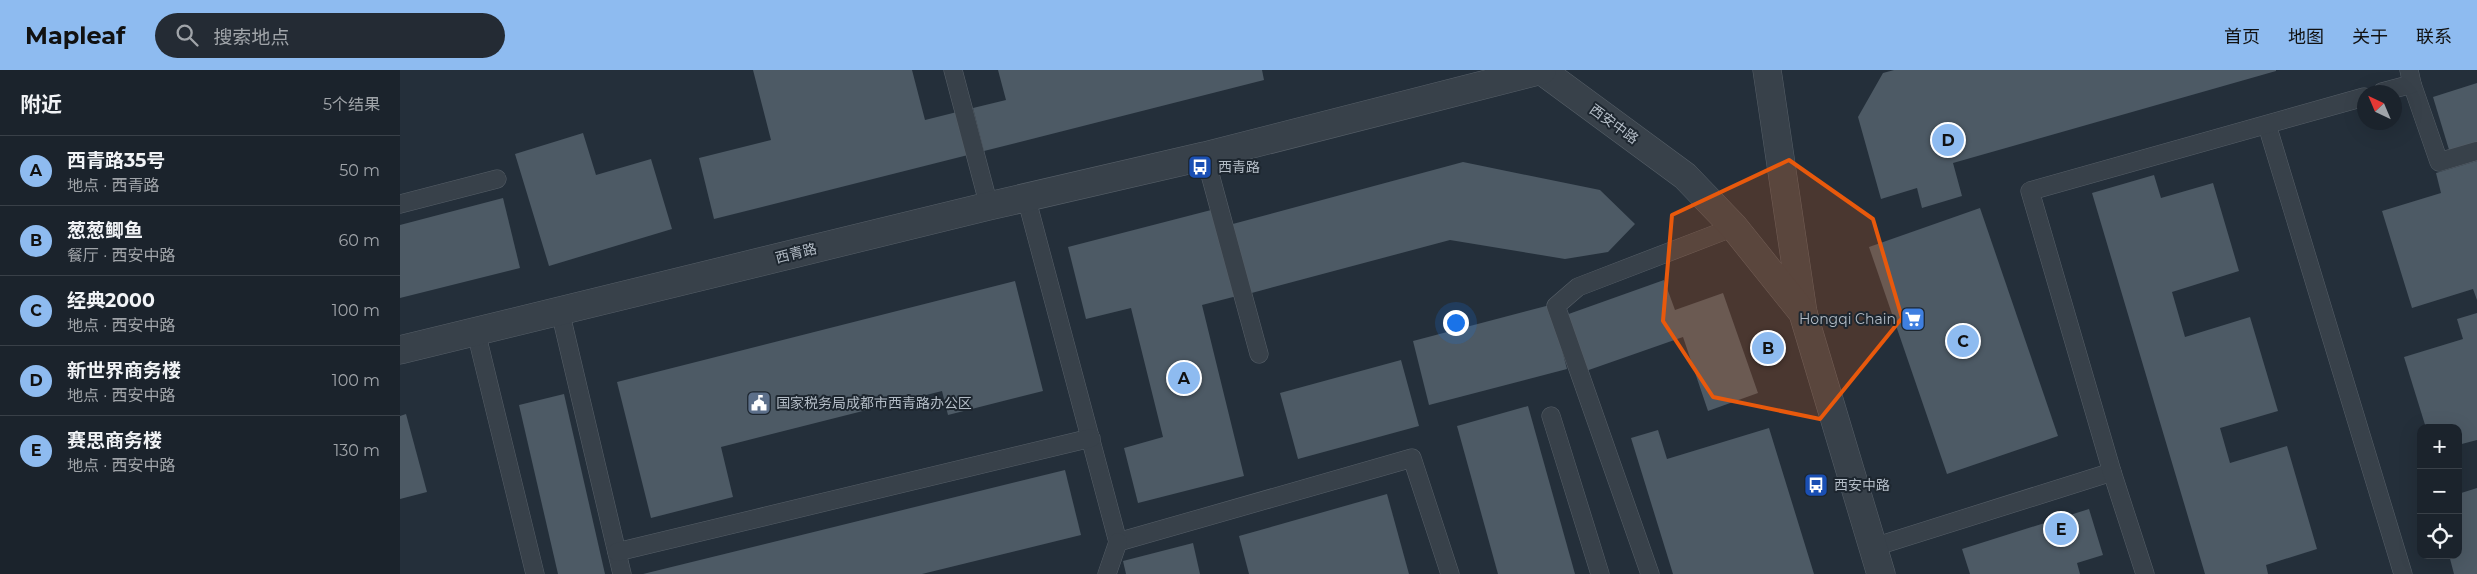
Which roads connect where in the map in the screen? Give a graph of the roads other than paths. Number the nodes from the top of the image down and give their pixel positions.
1 (952, 70) edge
2 (1541, 70) edge
3 (1767, 70) edge
4 (2411, 77) edge
5 (2396, 85) edge
6 (2357, 99) edge
7 (2266, 125) junction
8 (2477, 150) edge
9 (1206, 156) junction
10 (497, 179) dead end
11 (1026, 197) junction
12 (400, 204) edge
13 (989, 206) junction
14 (1734, 227) junction
15 (560, 311) junction
16 (1803, 313) junction
17 (476, 332) junction
18 (400, 350) edge
19 (1259, 354) dead end
20 (1551, 416) dead end
21 (1091, 438) junction
22 (2112, 472) junction
23 (1118, 542) junction
24 (1874, 547) junction
25 (617, 552) junction
26 (1105, 573) edge
27 (535, 574) edge
28 (622, 574) edge
29 (1450, 574) edge
30 (1600, 574) edge
31 (1650, 574) edge
32 (1881, 574) edge
33 (2145, 574) edge
34 (2403, 574) edge

1 - 13 lane
2 - 9 street, 西青路
2 - 14 street, 西安中路
3 - 16 street
4 - 5 lane
4 - 8 lane
6 - 7 lane
7 - 22 lane
7 - 34 lane
9 - 11 street, 西青路
9 - 19 lane
10 - 12 lane
11 - 13 street, 西青路
11 - 21 lane
13 - 15 street, 西青路
14 - 16 street, 西安中路
14 - 31 lane
15 - 17 street, 西青路
15 - 25 lane
16 - 24 street, 西安中路
17 - 18 street, 西青路
17 - 27 lane
20 - 30 lane
21 - 23 lane
21 - 25 lane
22 - 24 lane
22 - 33 lane
23 - 26 lane
23 - 29 lane
24 - 32 street, 西安中路
25 - 28 lane

